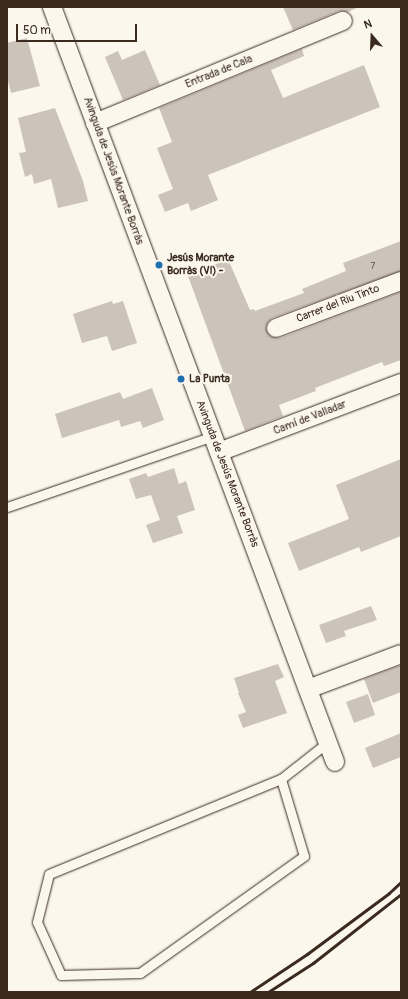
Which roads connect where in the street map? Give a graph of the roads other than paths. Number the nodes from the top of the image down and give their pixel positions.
1 (52, 7) edge
2 (343, 21) dead end
3 (95, 123) junction
4 (401, 281) edge
5 (276, 328) dead end
6 (401, 383) edge
7 (216, 444) junction
8 (7, 507) edge
9 (401, 654) edge
10 (308, 689) junction
11 (328, 742) junction
12 (335, 762) dead end
13 (281, 779) junction

1 - 3 street, Avinguda de Jesús Morante Borràs
2 - 3 street, Entrada de Cala
3 - 7 street, Avinguda de Jesús Morante Borràs
4 - 5 street, Carrer del Riu Tinto
6 - 7 street, Camí de Valladar
7 - 8 lane
7 - 10 street, Avinguda de Jesús Morante Borràs
9 - 10 street
10 - 11 street, Avinguda de Jesús Morante Borràs
11 - 12 street, Avinguda de Jesús Morante Borràs
11 - 13 lane
13 - 13 lane

